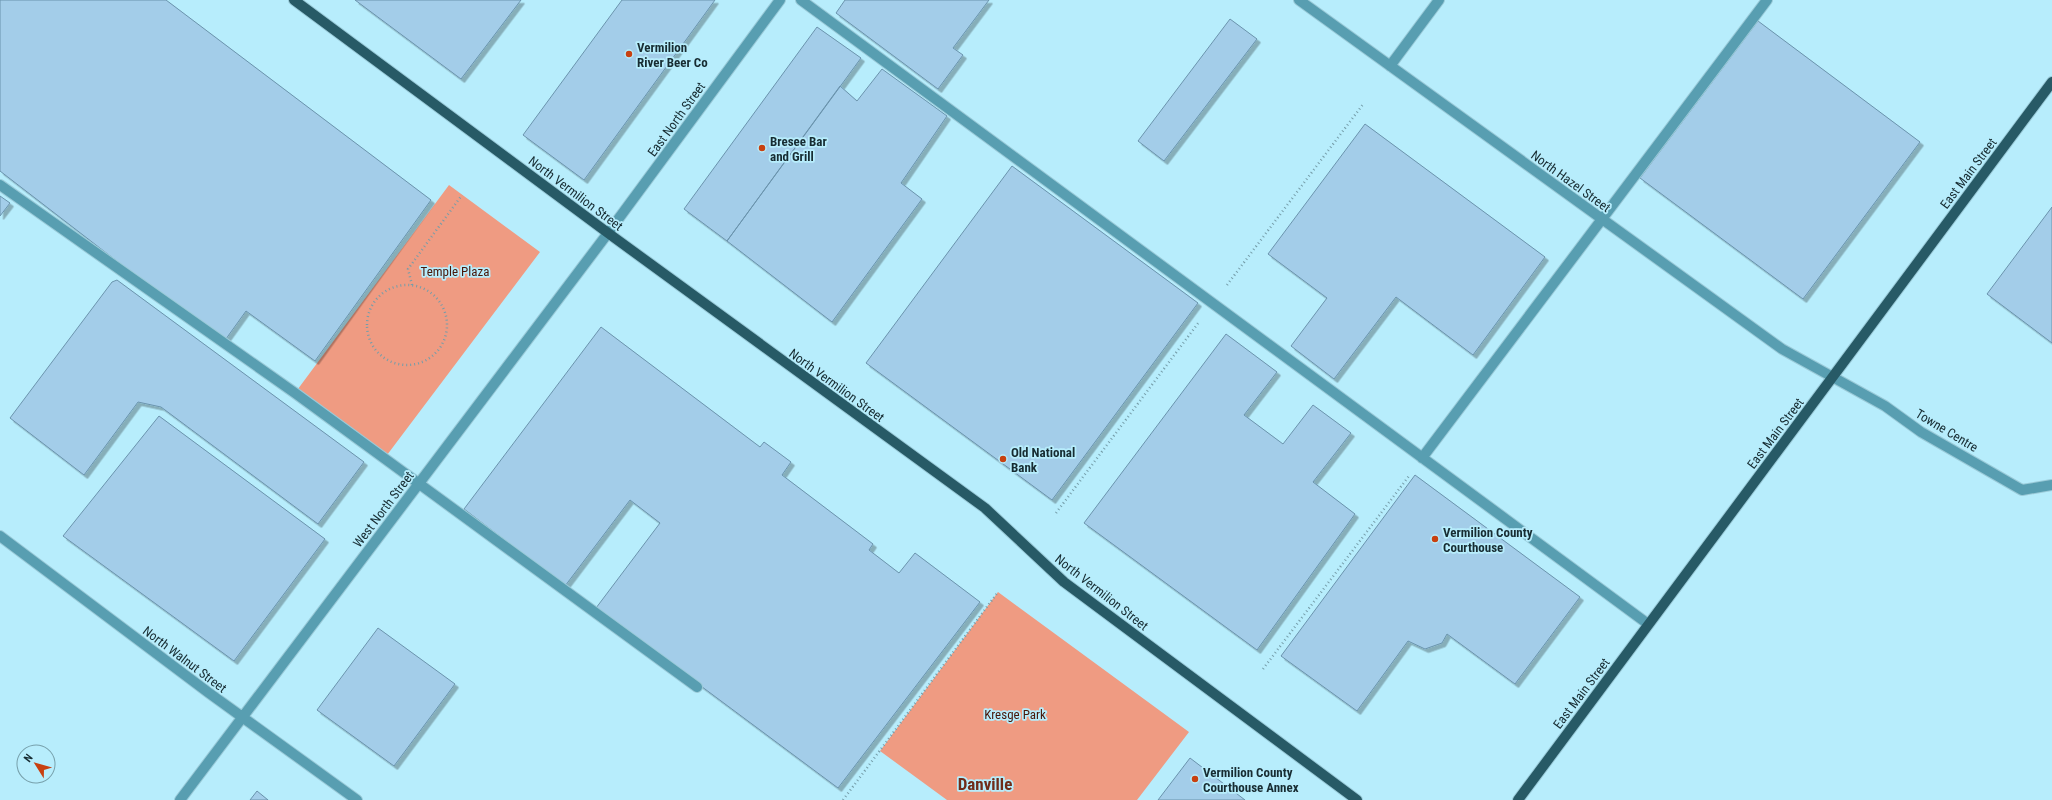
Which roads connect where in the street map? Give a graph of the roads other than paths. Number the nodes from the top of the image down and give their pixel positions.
1 (294, 0) edge
2 (780, 0) edge
3 (801, 0) edge
4 (1299, 0) edge
5 (1439, 0) edge
6 (1767, 0) edge
7 (1390, 66) junction
8 (2052, 82) edge
9 (0, 185) edge
10 (1602, 219) junction
11 (608, 233) junction
12 (1833, 377) junction
13 (1422, 458) junction
14 (418, 484) junction
15 (2052, 485) edge
16 (0, 536) edge
17 (1648, 624) junction
18 (697, 687) dead end
19 (242, 717) junction
20 (180, 800) edge
21 (357, 800) edge
22 (1357, 800) edge
23 (1518, 800) edge

1 - 11 main road, North Vermilion Street
2 - 11 street, East North Street
3 - 13 street
4 - 7 street, North Hazel Street
5 - 7 street
6 - 10 street
7 - 10 street, North Hazel Street
8 - 12 main road, East Main Street
9 - 14 street
10 - 12 street, North Hazel Street
10 - 13 street
11 - 14 street, West North Street
11 - 22 main road, North Vermilion Street
12 - 15 street, Towne Centre
12 - 17 main road, East Main Street
13 - 17 street
14 - 18 street
14 - 19 street, West North Street
16 - 19 street, North Walnut Street
17 - 23 main road, East Main Street
19 - 20 street, West North Street
19 - 21 street, North Walnut Street

